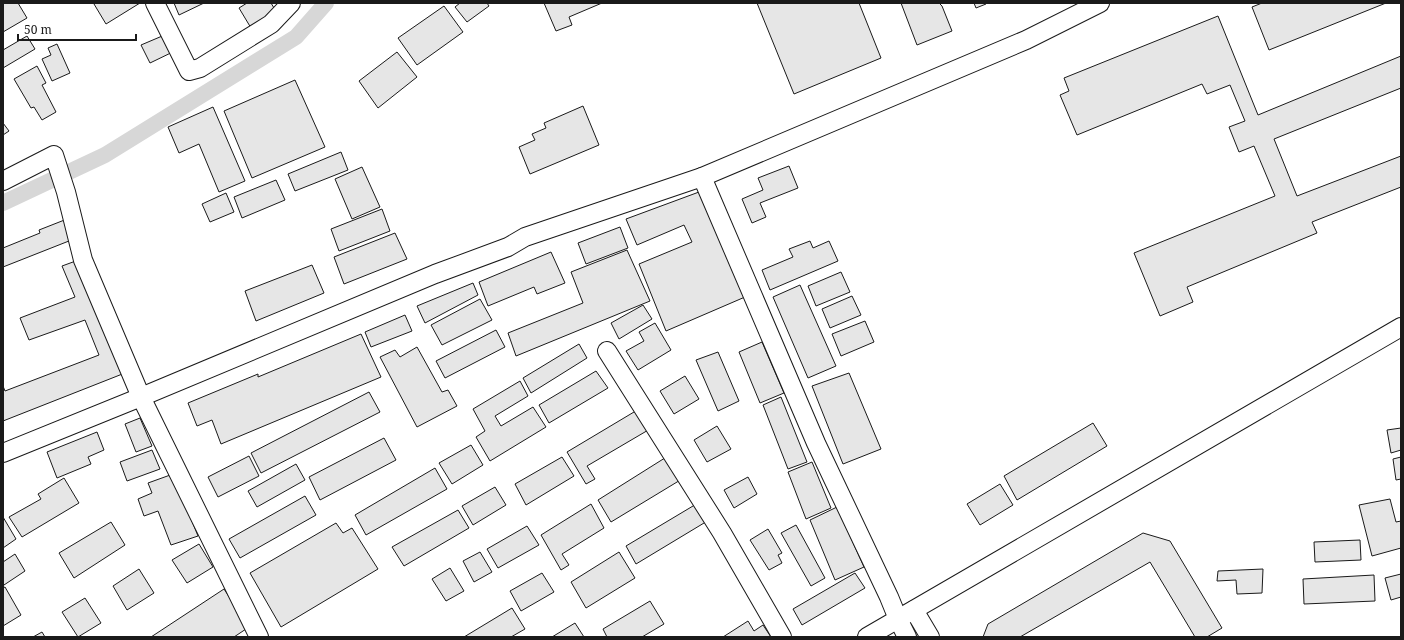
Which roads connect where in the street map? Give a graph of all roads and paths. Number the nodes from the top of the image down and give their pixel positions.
1 (155, 3) edge
2 (291, 3) edge
3 (1100, 3) edge
4 (702, 177) junction
5 (3, 181) edge
6 (1401, 327) edge
7 (607, 351) dead end
8 (141, 397) junction
9 (3, 453) edge
10 (914, 610) junction
11 (898, 619) junction
12 (259, 637) edge
13 (782, 637) edge
14 (867, 637) edge
15 (907, 637) edge
16 (930, 637) edge

1 - 2 street
3 - 4 street
4 - 8 street
4 - 11 street
5 - 8 street
6 - 10 street
7 - 13 street
8 - 9 street
8 - 12 street
10 - 11 street
10 - 16 street
11 - 14 street
11 - 15 street

